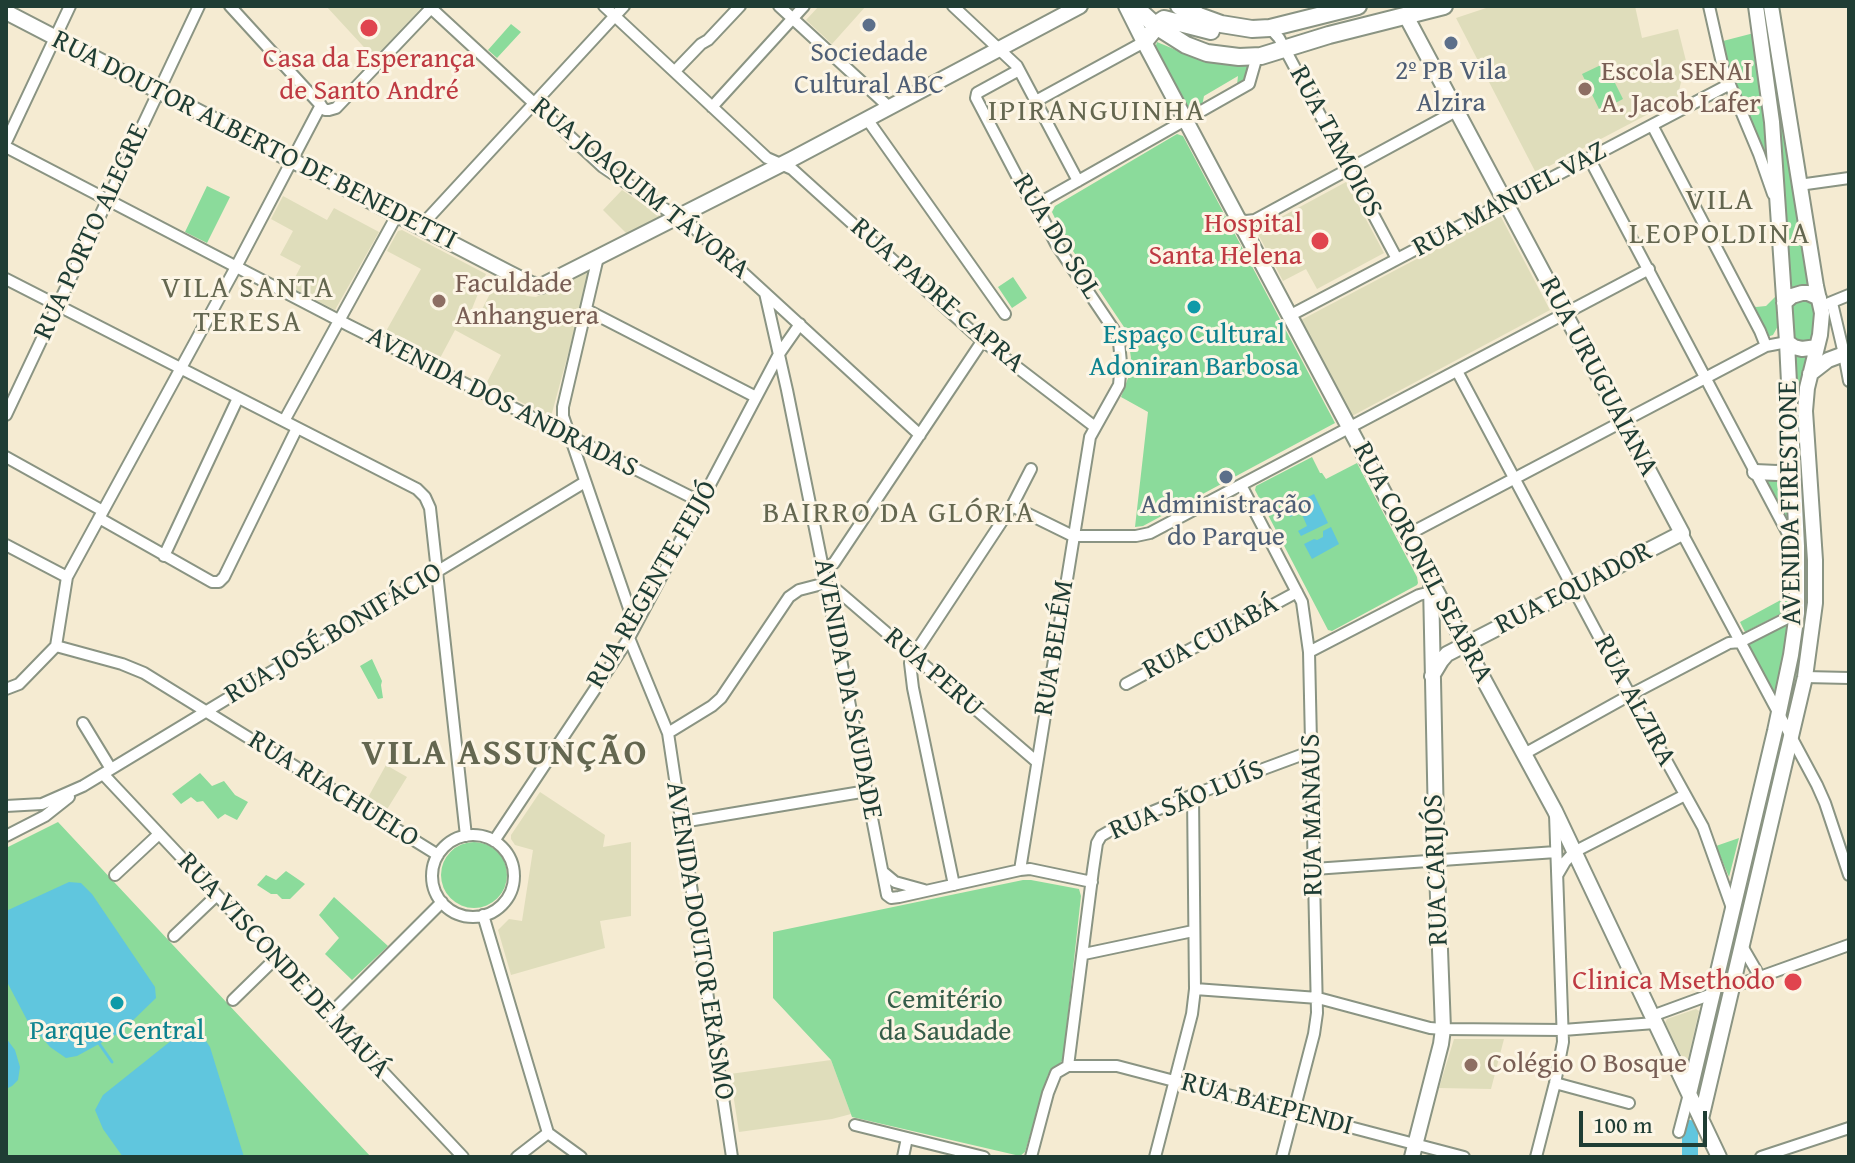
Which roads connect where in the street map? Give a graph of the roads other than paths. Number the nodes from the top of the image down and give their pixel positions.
1 (70, 6) edge
2 (199, 6) edge
3 (604, 6) edge
4 (624, 6) edge
5 (740, 6) edge
6 (779, 6) edge
7 (804, 6) edge
8 (953, 6) edge
9 (1080, 6) edge
10 (1126, 6) edge
11 (1134, 6) edge
12 (1160, 6) edge
13 (1179, 6) edge
14 (1358, 6) edge
15 (1444, 6) edge
16 (1709, 6) edge
17 (1756, 6) edge
18 (1771, 6) edge
19 (432, 7) edge
20 (236, 8) edge
21 (1403, 11) edge
22 (6, 12) edge
23 (615, 16) junction
24 (793, 19) junction
25 (1188, 24) junction
26 (1156, 26) junction
27 (1270, 28) junction
28 (1244, 29) junction
29 (55, 37) junction
30 (1144, 42) junction
31 (1000, 49) junction
32 (1285, 49) junction
33 (1257, 56) junction
34 (1019, 70) junction
35 (675, 71) junction
36 (1730, 84) junction
37 (159, 91) junction
38 (1036, 101) junction
39 (534, 103) junction
40 (712, 107) junction
41 (323, 108) junction
42 (890, 108) junction
43 (1456, 111) junction
44 (867, 119) junction
45 (1185, 121) junction
46 (1652, 125) junction
47 (6, 145) edge
48 (1589, 158) junction
49 (293, 160) junction
50 (780, 164) junction
51 (1348, 169) junction
52 (1849, 178) edge
53 (1078, 181) junction
54 (1799, 185) junction
55 (107, 200) junction
56 (1505, 202) junction
57 (1777, 204) junction
58 (1039, 207) junction
59 (397, 215) junction
60 (680, 215) junction
61 (1238, 219) junction
62 (1255, 220) junction
63 (420, 227) junction
64 (1249, 241) junction
65 (598, 257) junction
66 (1397, 259) junction
67 (236, 267) junction
68 (1649, 269) junction
69 (6, 279) edge
70 (765, 293) junction
71 (1849, 295) edge
72 (1824, 302) junction
73 (1784, 303) junction
74 (57, 306) junction
75 (587, 310) junction
76 (1005, 314) dead end
77 (1564, 315) junction
78 (1289, 316) junction
79 (339, 320) junction
80 (800, 324) junction
81 (983, 340) junction
82 (1787, 342) junction
83 (1766, 346) junction
84 (1817, 347) junction
85 (779, 354) junction
86 (1844, 354) junction
87 (180, 368) junction
88 (1457, 371) junction
89 (1810, 374) junction
90 (1705, 378) junction
91 (1849, 381) edge
92 (787, 390) junction
93 (759, 392) junction
94 (9, 398) edge
95 (238, 398) junction
96 (6, 415) edge
97 (284, 421) junction
98 (1622, 422) junction
99 (1095, 427) junction
100 (297, 428) junction
101 (1349, 428) junction
102 (920, 435) junction
103 (569, 437) junction
104 (6, 457) edge
105 (1792, 466) junction
106 (1031, 469) dead end
107 (1755, 472) junction
108 (1514, 479) junction
109 (585, 482) junction
110 (1241, 485) junction
111 (701, 502) junction
112 (1012, 506) junction
113 (101, 515) junction
114 (1787, 532) dead end
115 (1682, 533) junction
116 (1407, 535) junction
117 (1073, 536) junction
118 (6, 545) edge
119 (164, 556) junction
120 (823, 569) junction
121 (437, 571) junction
122 (67, 577) junction
123 (826, 586) junction
124 (1431, 586) junction
125 (1574, 589) junction
126 (1297, 592) junction
127 (1797, 613) junction
128 (635, 626) junction
129 (629, 638) junction
130 (1432, 641) junction
131 (1740, 642) junction
132 (1465, 645) junction
133 (56, 646) junction
134 (81, 651) junction
135 (1309, 652) junction
136 (1447, 654) junction
137 (913, 656) junction
138 (42, 660) junction
139 (1432, 676) junction
140 (1805, 677) junction
141 (1849, 678) edge
142 (1126, 684) dead end
143 (6, 689) edge
144 (1630, 695) junction
145 (206, 712) junction
146 (1779, 715) junction
147 (83, 723) dead end
148 (668, 733) junction
149 (1791, 737) junction
150 (1312, 751) junction
151 (1524, 754) junction
152 (1037, 762) junction
153 (107, 772) junction
154 (83, 786) junction
155 (867, 791) junction
156 (1193, 795) junction
157 (1685, 795) junction
158 (6, 806) edge
159 (1555, 811) junction
160 (682, 822) junction
161 (159, 834) junction
162 (6, 836) edge
163 (466, 836) junction
164 (494, 841) junction
165 (1556, 852) junction
166 (1574, 852) junction
167 (438, 855) junction
168 (1436, 860) junction
169 (1314, 869) junction
170 (1020, 870) junction
171 (883, 872) junction
172 (115, 875) dead end
173 (1849, 875) edge
174 (1557, 876) junction
175 (895, 882) junction
176 (1092, 882) junction
177 (954, 885) junction
178 (929, 891) junction
179 (887, 893) junction
180 (217, 895) junction
181 (442, 902) junction
182 (1732, 908) junction
183 (483, 915) junction
184 (1193, 931) junction
185 (174, 936) dead end
186 (1849, 945) edge
187 (1742, 946) junction
188 (1084, 954) junction
189 (276, 958) junction
190 (1760, 977) junction
191 (1732, 987) junction
192 (1195, 989) junction
193 (1712, 994) junction
194 (1318, 998) junction
195 (233, 1000) dead end
196 (329, 1015) junction
197 (1654, 1020) junction
198 (1443, 1029) junction
199 (1563, 1030) junction
200 (1068, 1066) junction
201 (1175, 1081) junction
202 (1555, 1083) junction
203 (1689, 1094) junction
204 (1629, 1103) dead end
205 (1294, 1112) junction
206 (1701, 1119) junction
207 (855, 1125) dead end
208 (1849, 1128) edge
209 (1679, 1132) dead end
210 (548, 1133) junction
211 (907, 1138) junction
212 (1413, 1150) edge
213 (463, 1157) edge
214 (517, 1157) edge
215 (581, 1157) edge
216 (732, 1157) edge
217 (903, 1157) edge
218 (984, 1157) edge
219 (1031, 1157) edge
220 (1155, 1157) edge
221 (1282, 1157) edge
222 (1464, 1157) edge
223 (1536, 1157) edge
224 (1719, 1157) edge
225 (1761, 1157) edge

1 - 29 street
2 - 37 street, RUA PORTO ALEGRE
3 - 23 street, RUA PADRE CAPRA
4 - 23 street
5 - 35 street
6 - 24 street
7 - 24 street
8 - 31 street
9 - 31 main road
10 - 30 main road, RUA CORONEL SEABRA
11 - 26 highway
12 - 25 highway
13 - 28 highway
14 - 27 highway
15 - 21 highway
16 - 36 street
17 - 57 main road, AVENIDA FIRESTONE
18 - 54 main road, AVENIDA FIRESTONE
19 - 39 street, RUA JOAQUIM TÁVORA
19 - 41 street
20 - 41 street
21 - 32 highway
21 - 43 main road, RUA URUGUAIANA
22 - 29 main road, RUA DOUTOR ALBERTO DE BENEDETTI
23 - 35 street, RUA PADRE CAPRA
23 - 39 street
24 - 40 street
24 - 42 street
25 - 26 highway
25 - 28 highway
26 - 30 highway
26 - 33 highway
27 - 28 highway
27 - 32 street, RUA TAMOIOS
29 - 37 main road, RUA DOUTOR ALBERTO DE BENEDETTI
29 - 47 street
30 - 38 street
30 - 45 main road, RUA CORONEL SEABRA
31 - 34 street
31 - 42 main road
32 - 33 highway
32 - 51 street, RUA TAMOIOS
33 - 45 street
34 - 38 street
34 - 58 street, RUA DO SOL
35 - 40 street, RUA PADRE CAPRA
36 - 46 street, RUA MANUEL VAZ
36 - 57 street
37 - 49 main road, RUA DOUTOR ALBERTO DE BENEDETTI
37 - 55 street, RUA PORTO ALEGRE
38 - 53 street
39 - 60 street, RUA JOAQUIM TÁVORA
39 - 63 street
40 - 50 street, RUA PADRE CAPRA
41 - 49 street
42 - 44 main road
43 - 51 street
43 - 56 main road, RUA URUGUAIANA
44 - 50 main road
44 - 76 street
45 - 53 street
45 - 61 main road, RUA CORONEL SEABRA
46 - 48 street, RUA MANUEL VAZ
46 - 83 street
47 - 55 street, AVENIDA DOS ANDRADAS
48 - 56 street, RUA MANUEL VAZ
48 - 68 street
49 - 59 main road, RUA DOUTOR ALBERTO DE BENEDETTI
49 - 67 street
50 - 60 main road
50 - 81 street, RUA PADRE CAPRA
51 - 62 street
51 - 66 street, RUA TAMOIOS
52 - 54 street
53 - 58 street
54 - 72 main road, AVENIDA FIRESTONE
55 - 67 street, AVENIDA DOS ANDRADAS
55 - 74 street, RUA PORTO ALEGRE
56 - 66 street, RUA MANUEL VAZ
56 - 77 main road, RUA URUGUAIANA
57 - 73 main road, AVENIDA FIRESTONE
58 - 99 street, RUA DO SOL
59 - 63 main road, RUA DOUTOR ALBERTO DE BENEDETTI
59 - 79 street
60 - 65 main road
60 - 70 street, RUA JOAQUIM TÁVORA
61 - 62 street
61 - 64 main road, RUA CORONEL SEABRA
62 - 64 street
63 - 65 main road, RUA DOUTOR ALBERTO DE BENEDETTI
64 - 78 main road, RUA CORONEL SEABRA
65 - 75 street
66 - 78 street, RUA MANUEL VAZ
67 - 79 street, AVENIDA DOS ANDRADAS
67 - 87 street
68 - 77 street
68 - 90 street
69 - 74 street
70 - 80 street, RUA JOAQUIM TÁVORA
70 - 85 street, AVENIDA DA SAUDADE
71 - 72 street
72 - 73 main road
72 - 84 main road, AVENIDA FIRESTONE
72 - 86 street
73 - 82 main road, AVENIDA FIRESTONE
74 - 87 street
74 - 94 street, RUA PORTO ALEGRE
75 - 93 street
75 - 103 street
77 - 88 street
77 - 98 main road, RUA URUGUAIANA
78 - 101 main road, RUA CORONEL SEABRA
79 - 97 street
79 - 103 street, AVENIDA DOS ANDRADAS
80 - 85 street, RUA REGENTE FEIJÓ
80 - 102 street, RUA JOAQUIM TÁVORA
81 - 99 street, RUA PADRE CAPRA
81 - 102 street
82 - 83 street
82 - 84 main road
82 - 105 main road, AVENIDA FIRESTONE
83 - 90 street
84 - 89 main road, AVENIDA FIRESTONE
85 - 92 street, AVENIDA DA SAUDADE
85 - 93 street, RUA REGENTE FEIJÓ
86 - 89 main road
86 - 91 street
87 - 95 street
87 - 113 street
88 - 101 street
88 - 108 street, RUA ALZIRA
89 - 140 main road, AVENIDA FIRESTONE
90 - 98 street
90 - 107 street
92 - 93 street
92 - 120 street, AVENIDA DA SAUDADE
93 - 111 street, RUA REGENTE FEIJÓ
94 - 96 street, RUA PORTO ALEGRE
95 - 97 street
95 - 119 street
97 - 100 street
98 - 108 street
98 - 115 main road, RUA URUGUAIANA
99 - 117 street, RUA BELÉM
100 - 119 street
100 - 121 street
101 - 110 street
101 - 116 main road, RUA CORONEL SEABRA
102 - 120 street
103 - 109 street
103 - 111 street, AVENIDA DOS ANDRADAS
104 - 113 street
105 - 107 main road
105 - 127 main road, AVENIDA FIRESTONE
106 - 112 street
107 - 114 street
108 - 116 street
108 - 125 street, RUA ALZIRA
109 - 121 street, RUA JOSÉ BONIFÁCIO
109 - 128 street
110 - 117 street
110 - 126 street, RUA MANAUS
111 - 128 street, RUA REGENTE FEIJÓ
112 - 117 street
112 - 137 street
113 - 119 street
113 - 122 street
115 - 125 main road, RUA EQUADOR
115 - 131 street, RUA URUGUAIANA
116 - 124 main road, RUA CORONEL SEABRA
117 - 152 street, RUA BELÉM
118 - 122 street
120 - 123 street, AVENIDA DA SAUDADE
121 - 145 street, RUA JOSÉ BONIFÁCIO
121 - 163 street
122 - 133 street
123 - 137 street, RUA PERU
123 - 148 street
123 - 155 street, AVENIDA DA SAUDADE
124 - 130 main road, RUA CARIJÓS
124 - 132 main road, RUA CORONEL SEABRA
124 - 135 street
125 - 132 main road, RUA EQUADOR
125 - 144 street, RUA ALZIRA
126 - 135 street, RUA MANAUS
126 - 142 street, RUA CUIABÁ
127 - 131 street
127 - 146 main road, AVENIDA FIRESTONE
128 - 129 street, RUA REGENTE FEIJÓ
129 - 148 street, AVENIDA DOUTOR ERASMO
129 - 164 street, RUA REGENTE FEIJÓ
130 - 136 main road
130 - 139 main road, RUA CARIJÓS
131 - 144 street
131 - 146 street, RUA URUGUAIANA
132 - 136 main road, RUA EQUADOR
132 - 151 main road, RUA CORONEL SEABRA
133 - 134 street, RUA RIACHUELO
133 - 138 street
134 - 138 street
134 - 145 street, RUA RIACHUELO
135 - 150 street, RUA MANAUS
136 - 139 main road, RUA EQUADOR
137 - 152 street, RUA PERU
137 - 177 street
138 - 143 street
139 - 168 main road, RUA CARIJÓS
140 - 141 street
140 - 149 main road, AVENIDA FIRESTONE
144 - 151 street
144 - 157 street, RUA ALZIRA
145 - 153 street, RUA JOSÉ BONIFÁCIO
145 - 167 street, RUA RIACHUELO
146 - 149 street, RUA URUGUAIANA
146 - 182 main road, AVENIDA FIRESTONE
147 - 153 street, RUA VISCONDE DE MAUÁ
148 - 160 street, AVENIDA DOUTOR ERASMO
149 - 173 street, RUA URUGUAIANA
149 - 187 main road, AVENIDA FIRESTONE
150 - 156 street, RUA SÃO LUÍS
150 - 169 street, RUA MANAUS
151 - 159 main road, RUA CORONEL SEABRA
152 - 170 street, RUA BELÉM
153 - 154 street, RUA JOSÉ BONIFÁCIO
153 - 161 street, RUA VISCONDE DE MAUÁ
154 - 158 street, RUA JOSÉ BONIFÁCIO
154 - 162 street, RUA JOSÉ BONIFÁCIO
155 - 160 street
155 - 171 street, AVENIDA DA SAUDADE
156 - 176 street, RUA SÃO LUÍS
156 - 184 street
157 - 166 street
157 - 182 street, RUA ALZIRA
159 - 165 street, RUA CORONEL SEABRA
159 - 166 main road
160 - 216 street, AVENIDA DOUTOR ERASMO
161 - 172 street
161 - 180 street, RUA VISCONDE DE MAUÁ
163 - 164 street
163 - 167 street
164 - 183 street
165 - 168 street
165 - 174 street, RUA CORONEL SEABRA
166 - 174 street
166 - 197 main road
167 - 181 street
168 - 169 street
168 - 198 main road, RUA CARIJÓS
169 - 194 street, RUA MANAUS
170 - 176 street
170 - 177 street
171 - 175 street
171 - 179 street, AVENIDA DA SAUDADE
174 - 199 street, RUA CORONEL SEABRA
175 - 178 street
175 - 179 street
176 - 188 street, RUA SÃO LUÍS
177 - 178 street
178 - 179 street
180 - 185 street
180 - 189 street, RUA VISCONDE DE MAUÁ
181 - 183 street
181 - 196 street
182 - 193 main road, AVENIDA FIRESTONE
183 - 210 street
184 - 188 street
184 - 192 street
186 - 190 street
187 - 190 street
187 - 191 main road, AVENIDA FIRESTONE
188 - 200 street, RUA SÃO LUÍS
189 - 195 street
189 - 196 street, RUA VISCONDE DE MAUÁ
190 - 191 street
191 - 206 main road, AVENIDA FIRESTONE
192 - 194 street
192 - 201 street
193 - 197 street
193 - 203 main road, AVENIDA FIRESTONE
194 - 198 street
194 - 205 street, RUA MANAUS
196 - 213 street, RUA VISCONDE DE MAUÁ
197 - 199 street
197 - 203 main road
198 - 199 street
198 - 212 main road, RUA CARIJÓS
199 - 202 street, RUA CORONEL SEABRA
200 - 201 street, RUA BAEPENDI
200 - 219 street
201 - 205 street, RUA BAEPENDI
201 - 220 street
202 - 204 street
202 - 223 street, RUA CORONEL SEABRA
203 - 206 main road
203 - 209 street, AVENIDA FIRESTONE
205 - 212 street, RUA BAEPENDI
205 - 221 street, RUA MANAUS
206 - 224 main road
207 - 211 street
208 - 225 street
210 - 214 street
210 - 215 street
211 - 217 street
211 - 218 street
212 - 222 street, RUA BAEPENDI

